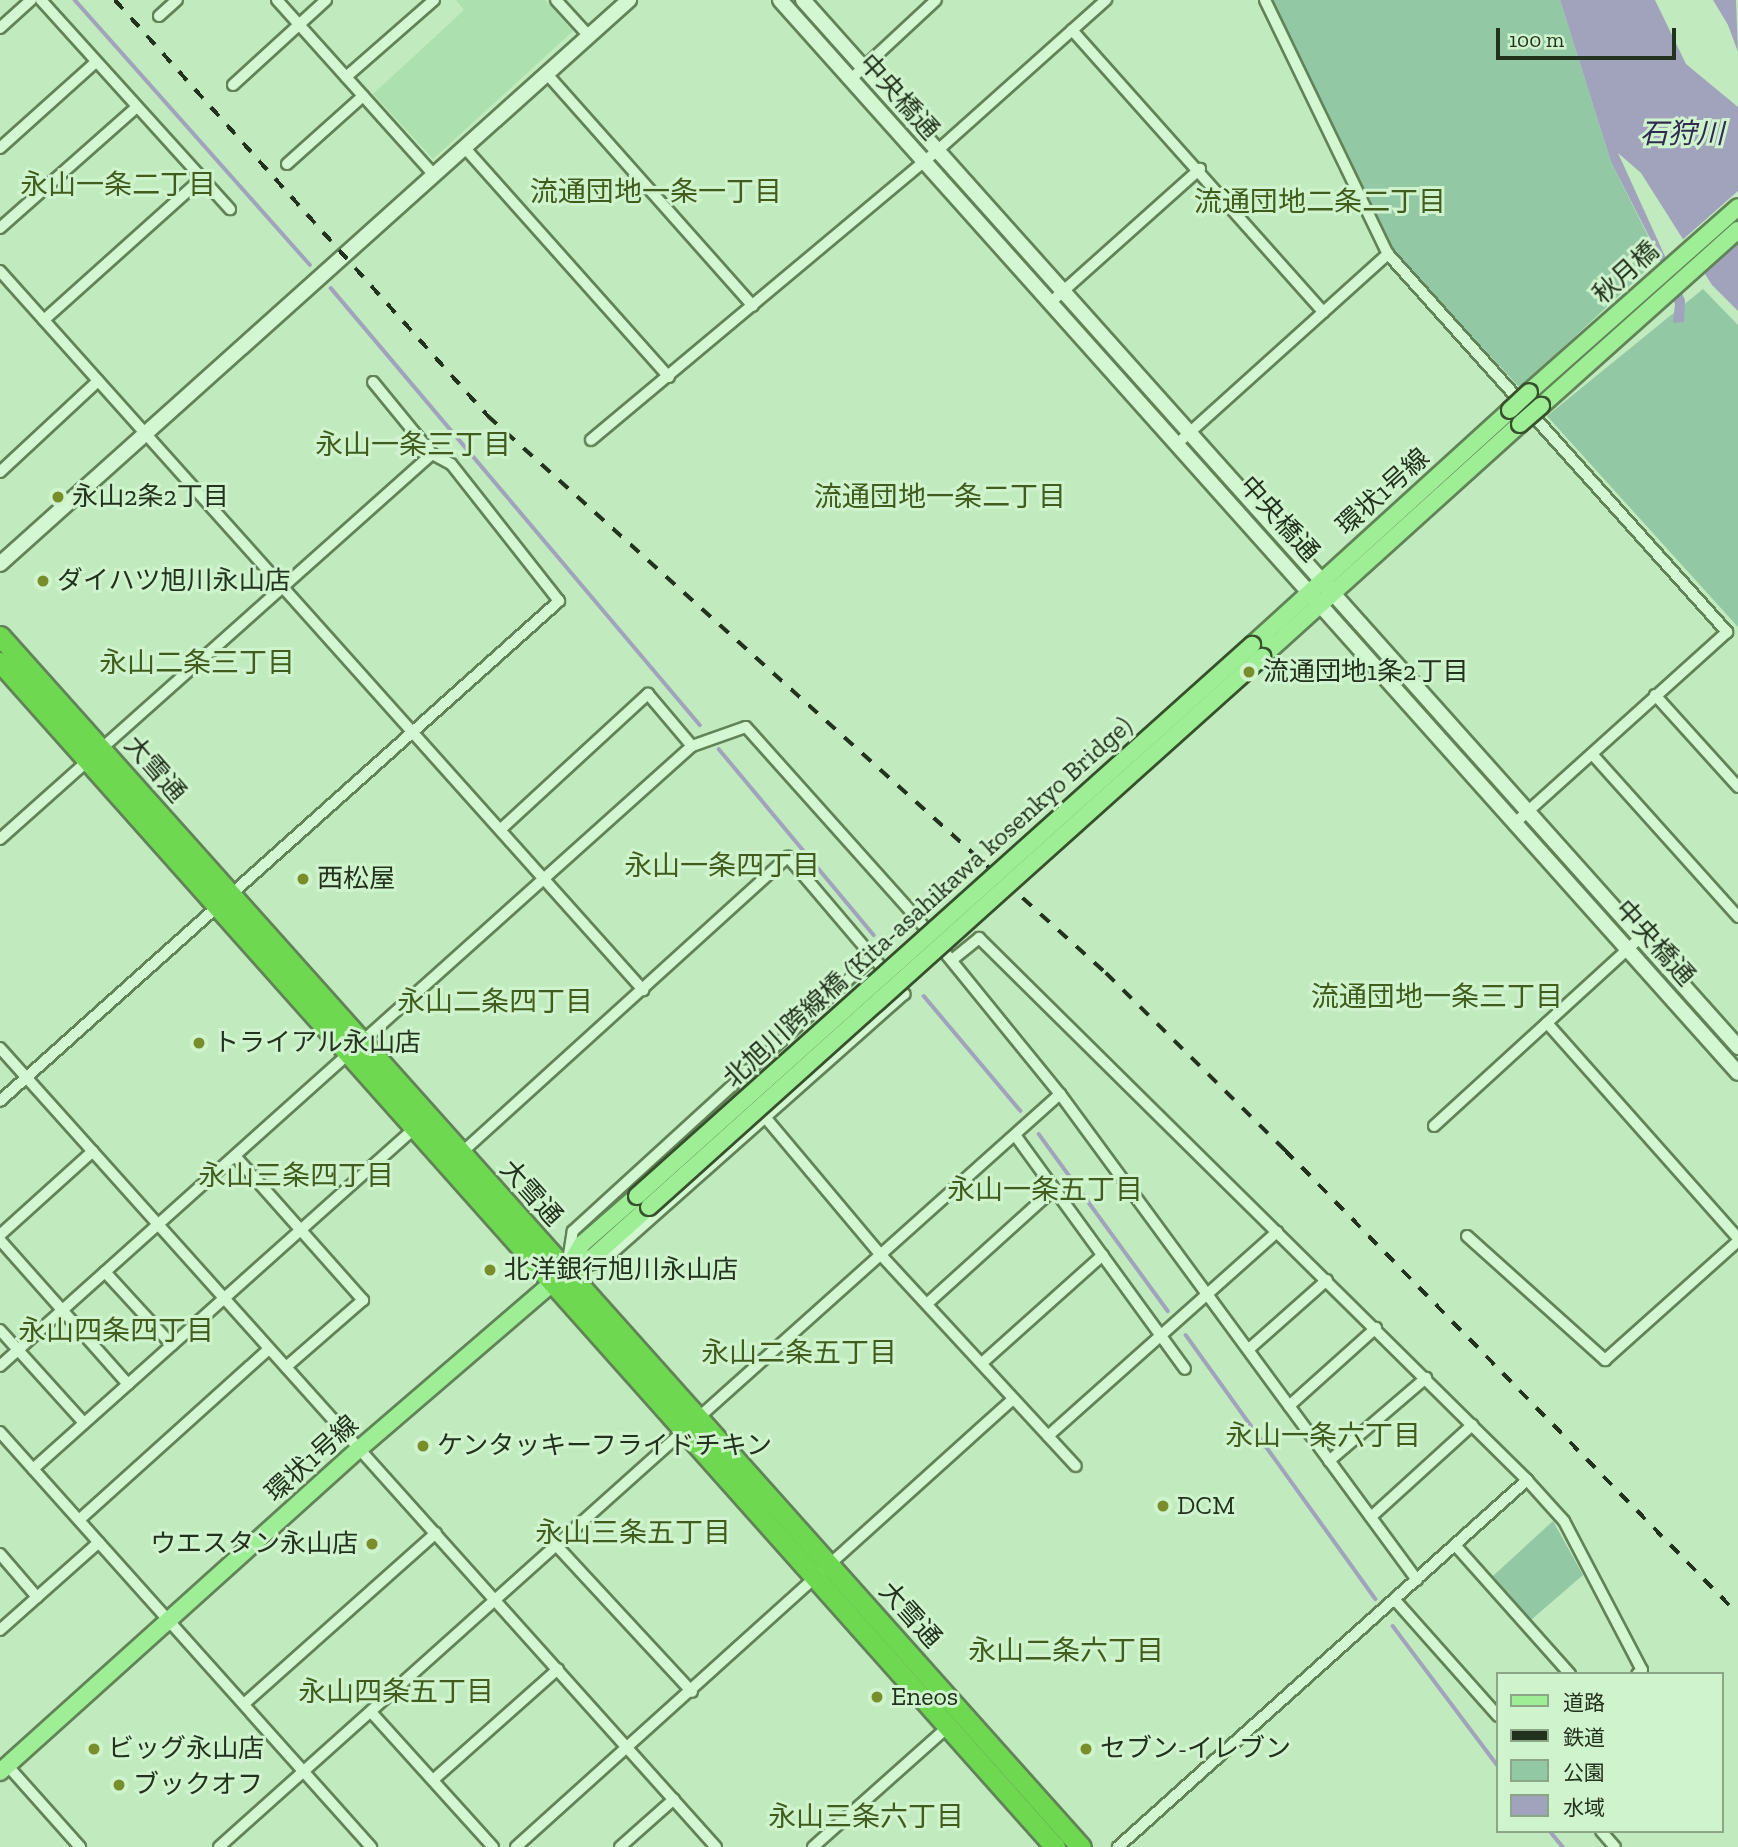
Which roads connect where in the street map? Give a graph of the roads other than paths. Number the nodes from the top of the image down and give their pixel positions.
1 (31, 0) edge
2 (41, 0) edge
3 (177, 0) edge
4 (277, 0) edge
5 (326, 0) edge
6 (434, 0) edge
7 (556, 0) edge
8 (629, 0) edge
9 (780, 0) edge
10 (803, 0) edge
11 (936, 0) edge
12 (1106, 0) edge
13 (1265, 0) edge
14 (159, 16) dead end
15 (298, 24) junction
16 (0, 28) edge
17 (1072, 30) junction
18 (589, 36) junction
19 (96, 62) junction
20 (863, 67) junction
21 (547, 74) junction
22 (346, 77) junction
23 (850, 80) junction
24 (233, 85) dead end
25 (363, 96) junction
26 (137, 107) junction
27 (464, 147) junction
28 (0, 148) edge
29 (937, 151) junction
30 (924, 161) junction
31 (287, 164) dead end
32 (1200, 169) junction
33 (434, 175) junction
34 (201, 178) junction
35 (1738, 207) edge
36 (230, 209) dead end
37 (0, 228) edge
38 (1738, 230) edge
39 (1388, 254) junction
40 (0, 271) edge
41 (1062, 290) junction
42 (1051, 302) junction
43 (752, 306) junction
44 (1323, 313) junction
45 (44, 320) junction
46 (669, 377) junction
47 (1548, 377) joint
48 (98, 381) junction
49 (373, 382) dead end
50 (1558, 391) joint
51 (1190, 432) junction
52 (145, 433) junction
53 (591, 440) dead end
54 (1178, 443) junction
55 (432, 454) junction
56 (0, 472) edge
57 (0, 564) edge
58 (1329, 586) junction
59 (285, 588) junction
60 (1317, 597) junction
61 (0, 636) edge
62 (1257, 651) joint
63 (0, 662) edge
64 (1655, 695) junction
65 (415, 732) junction
66 (692, 746) junction
67 (1592, 754) junction
68 (96, 755) junction
69 (1738, 787) edge
70 (1528, 812) junction
71 (1515, 823) junction
72 (501, 829) junction
73 (0, 839) edge
74 (546, 880) junction
75 (224, 901) junction
76 (1738, 917) edge
77 (1640, 938) junction
78 (1628, 950) junction
79 (872, 958) junction
80 (952, 960) junction
81 (643, 990) junction
82 (1547, 1023) junction
83 (1738, 1047) edge
84 (0, 1048) edge
85 (355, 1049) junction
86 (1738, 1073) edge
87 (26, 1077) junction
88 (1060, 1094) junction
89 (0, 1101) edge
90 (765, 1118) junction
91 (420, 1123) junction
92 (1434, 1126) dead end
93 (1015, 1135) junction
94 (93, 1151) junction
95 (236, 1156) junction
96 (453, 1160) junction
97 (1055, 1188) junction
98 (643, 1201) joint
99 (158, 1225) junction
100 (302, 1230) junction
101 (1277, 1232) junction
102 (0, 1235) edge
103 (1467, 1236) dead end
104 (1738, 1239) edge
105 (0, 1240) edge
106 (881, 1255) junction
107 (1103, 1255) junction
108 (105, 1272) junction
109 (559, 1278) junction
110 (1327, 1280) junction
111 (1208, 1294) junction
112 (223, 1298) junction
113 (929, 1302) junction
114 (62, 1310) junction
115 (1376, 1328) junction
116 (0, 1330) edge
117 (1162, 1335) junction
118 (172, 1345) junction
119 (1249, 1349) junction
120 (18, 1350) junction
121 (268, 1350) junction
122 (982, 1363) junction
123 (0, 1366) edge
124 (286, 1367) junction
125 (1185, 1369) dead end
126 (1426, 1378) junction
127 (128, 1384) junction
128 (1013, 1399) junction
129 (1289, 1406) junction
130 (84, 1423) junction
131 (693, 1423) junction
132 (1472, 1425) junction
133 (0, 1432) edge
134 (1048, 1436) junction
135 (358, 1450) junction
136 (1329, 1461) junction
137 (1076, 1466) dead end
138 (33, 1469) junction
139 (1527, 1480) junction
140 (1371, 1517) junction
141 (79, 1520) junction
142 (436, 1533) junction
143 (99, 1542) junction
144 (556, 1545) junction
145 (1455, 1545) junction
146 (0, 1554) edge
147 (824, 1573) junction
148 (1417, 1580) junction
149 (37, 1597) junction
150 (495, 1600) junction
151 (1395, 1600) junction
152 (169, 1621) junction
153 (0, 1630) edge
154 (558, 1669) junction
155 (1568, 1672) edge
156 (1640, 1672) edge
157 (692, 1692) junction
158 (244, 1704) junction
159 (371, 1712) junction
160 (1496, 1714) edge
161 (956, 1720) junction
162 (629, 1748) junction
163 (4, 1769) edge
164 (304, 1771) junction
165 (433, 1780) junction
166 (674, 1799) junction
167 (1603, 1833) edge
168 (370, 1846) edge
169 (80, 1847) edge
170 (219, 1847) edge
171 (494, 1847) edge
172 (516, 1847) edge
173 (621, 1847) edge
174 (716, 1847) edge
175 (813, 1847) edge
176 (1055, 1847) edge
177 (1081, 1847) edge
178 (1118, 1847) edge
179 (1615, 1847) edge

1 - 16 street
2 - 19 street
3 - 14 street
4 - 15 street
5 - 15 street
6 - 22 street
7 - 18 street
8 - 18 street
9 - 23 street, 中央橋通
10 - 20 street, 中央橋通
11 - 20 street
12 - 17 street
13 - 39 street
15 - 22 street
15 - 24 street
17 - 29 street
17 - 32 street
18 - 21 street
19 - 26 street
19 - 28 street
20 - 23 street
20 - 29 street, 中央橋通
21 - 27 street
21 - 43 street
22 - 25 street
23 - 30 street, 中央橋通
25 - 31 street
25 - 33 street
26 - 34 street
26 - 37 street
27 - 33 street
27 - 46 street
29 - 30 street
29 - 41 street, 中央橋通
30 - 42 street, 中央橋通
30 - 43 street
32 - 41 street
32 - 44 street
33 - 52 street
34 - 36 street
34 - 45 street
35 - 47 main road, 秋月橋
38 - 50 main road, 秋月橋
39 - 44 street
39 - 64 street
40 - 45 street
41 - 42 street
41 - 51 street, 中央橋通
42 - 54 street, 中央橋通
43 - 46 street
44 - 51 street
45 - 48 street
46 - 53 street
47 - 58 main road, 環状1号線, bridge
48 - 52 street
48 - 56 street
49 - 55 street
50 - 58 main road, 環状1号線, bridge
51 - 54 street
51 - 58 street, 中央橋通
52 - 57 street
52 - 59 street
54 - 60 street, 中央橋通
55 - 59 street
55 - 65 street
58 - 60 main road, 環状1号線
58 - 70 street, 中央橋通
59 - 65 street
59 - 68 street
60 - 62 main road, 環状1号線
60 - 71 street, 中央橋通
61 - 68 highway, 大雪通
62 - 98 main road, 北旭川跨線橋 (Kita-asahikawa kosenkyo Bridge), bridge
63 - 68 highway, 大雪通
64 - 67 street
64 - 69 street
65 - 72 street
65 - 75 street
66 - 72 street
66 - 74 street
66 - 80 street
67 - 70 street
67 - 76 street
68 - 73 street
68 - 75 highway, 大雪通
70 - 71 street
70 - 77 street, 中央橋通
71 - 78 street, 中央橋通
72 - 74 street
74 - 81 street
74 - 85 street
75 - 85 highway, 大雪通
75 - 87 street
77 - 78 street
77 - 83 street, 中央橋通
78 - 82 street
78 - 86 street, 中央橋通
79 - 81 street
79 - 90 street
79 - 109 street
80 - 88 street
80 - 101 street
81 - 96 street
82 - 92 street
82 - 104 street
84 - 87 street
85 - 91 highway, 大雪通
85 - 95 street
87 - 89 street
87 - 94 street
88 - 93 street
88 - 111 street
90 - 106 street
90 - 109 street
91 - 96 highway, 大雪通
91 - 100 street
93 - 97 street
93 - 106 street
94 - 99 street
94 - 102 street
95 - 99 street
95 - 100 street
96 - 109 highway, 大雪通
97 - 107 street
97 - 113 street
98 - 109 main road, 環状1号線
99 - 108 street
99 - 112 street
100 - 112 street
100 - 124 street
101 - 110 street
101 - 111 street
103 - 104 street
105 - 114 street
106 - 113 street
106 - 131 street
107 - 117 street
107 - 122 street
108 - 114 street
108 - 118 street
109 - 131 highway, 大雪通
109 - 135 main road, 環状1号線
110 - 115 street
110 - 119 street
111 - 117 street
111 - 119 street
112 - 118 street
112 - 121 street
113 - 122 street
114 - 120 street
114 - 127 street
115 - 126 street
115 - 129 street
116 - 120 street
117 - 125 street
117 - 134 street
118 - 127 street
119 - 129 street
120 - 123 street
120 - 130 street
121 - 124 street
121 - 141 street
122 - 128 street
124 - 135 street
126 - 132 street
126 - 136 street
127 - 130 street
128 - 134 street
128 - 147 street
129 - 136 street
130 - 138 street
131 - 144 street
131 - 147 highway, 大雪通
132 - 139 street
132 - 140 street
133 - 138 street
134 - 137 street
135 - 142 street
135 - 152 main road, 環状1号線
136 - 140 street
138 - 141 street
139 - 145 street
139 - 156 street
140 - 148 street
141 - 143 street
142 - 150 street
142 - 158 street
143 - 149 street
143 - 152 street
144 - 150 street
144 - 157 street
145 - 148 street
145 - 155 street
146 - 149 street
147 - 157 street
147 - 161 highway, 大雪通
148 - 151 street
149 - 153 street
150 - 154 street
150 - 159 street
151 - 160 street
151 - 178 street
152 - 158 street
152 - 163 main road, 環状1号線
154 - 162 street
154 - 165 street
157 - 162 street
158 - 164 street
159 - 164 street
159 - 165 street
161 - 175 street
161 - 176 highway, 大雪通
161 - 177 highway, 大雪通
162 - 166 street
162 - 172 street
163 - 169 street
164 - 168 street
164 - 170 street
165 - 171 street
166 - 173 street
166 - 174 street
167 - 179 street

